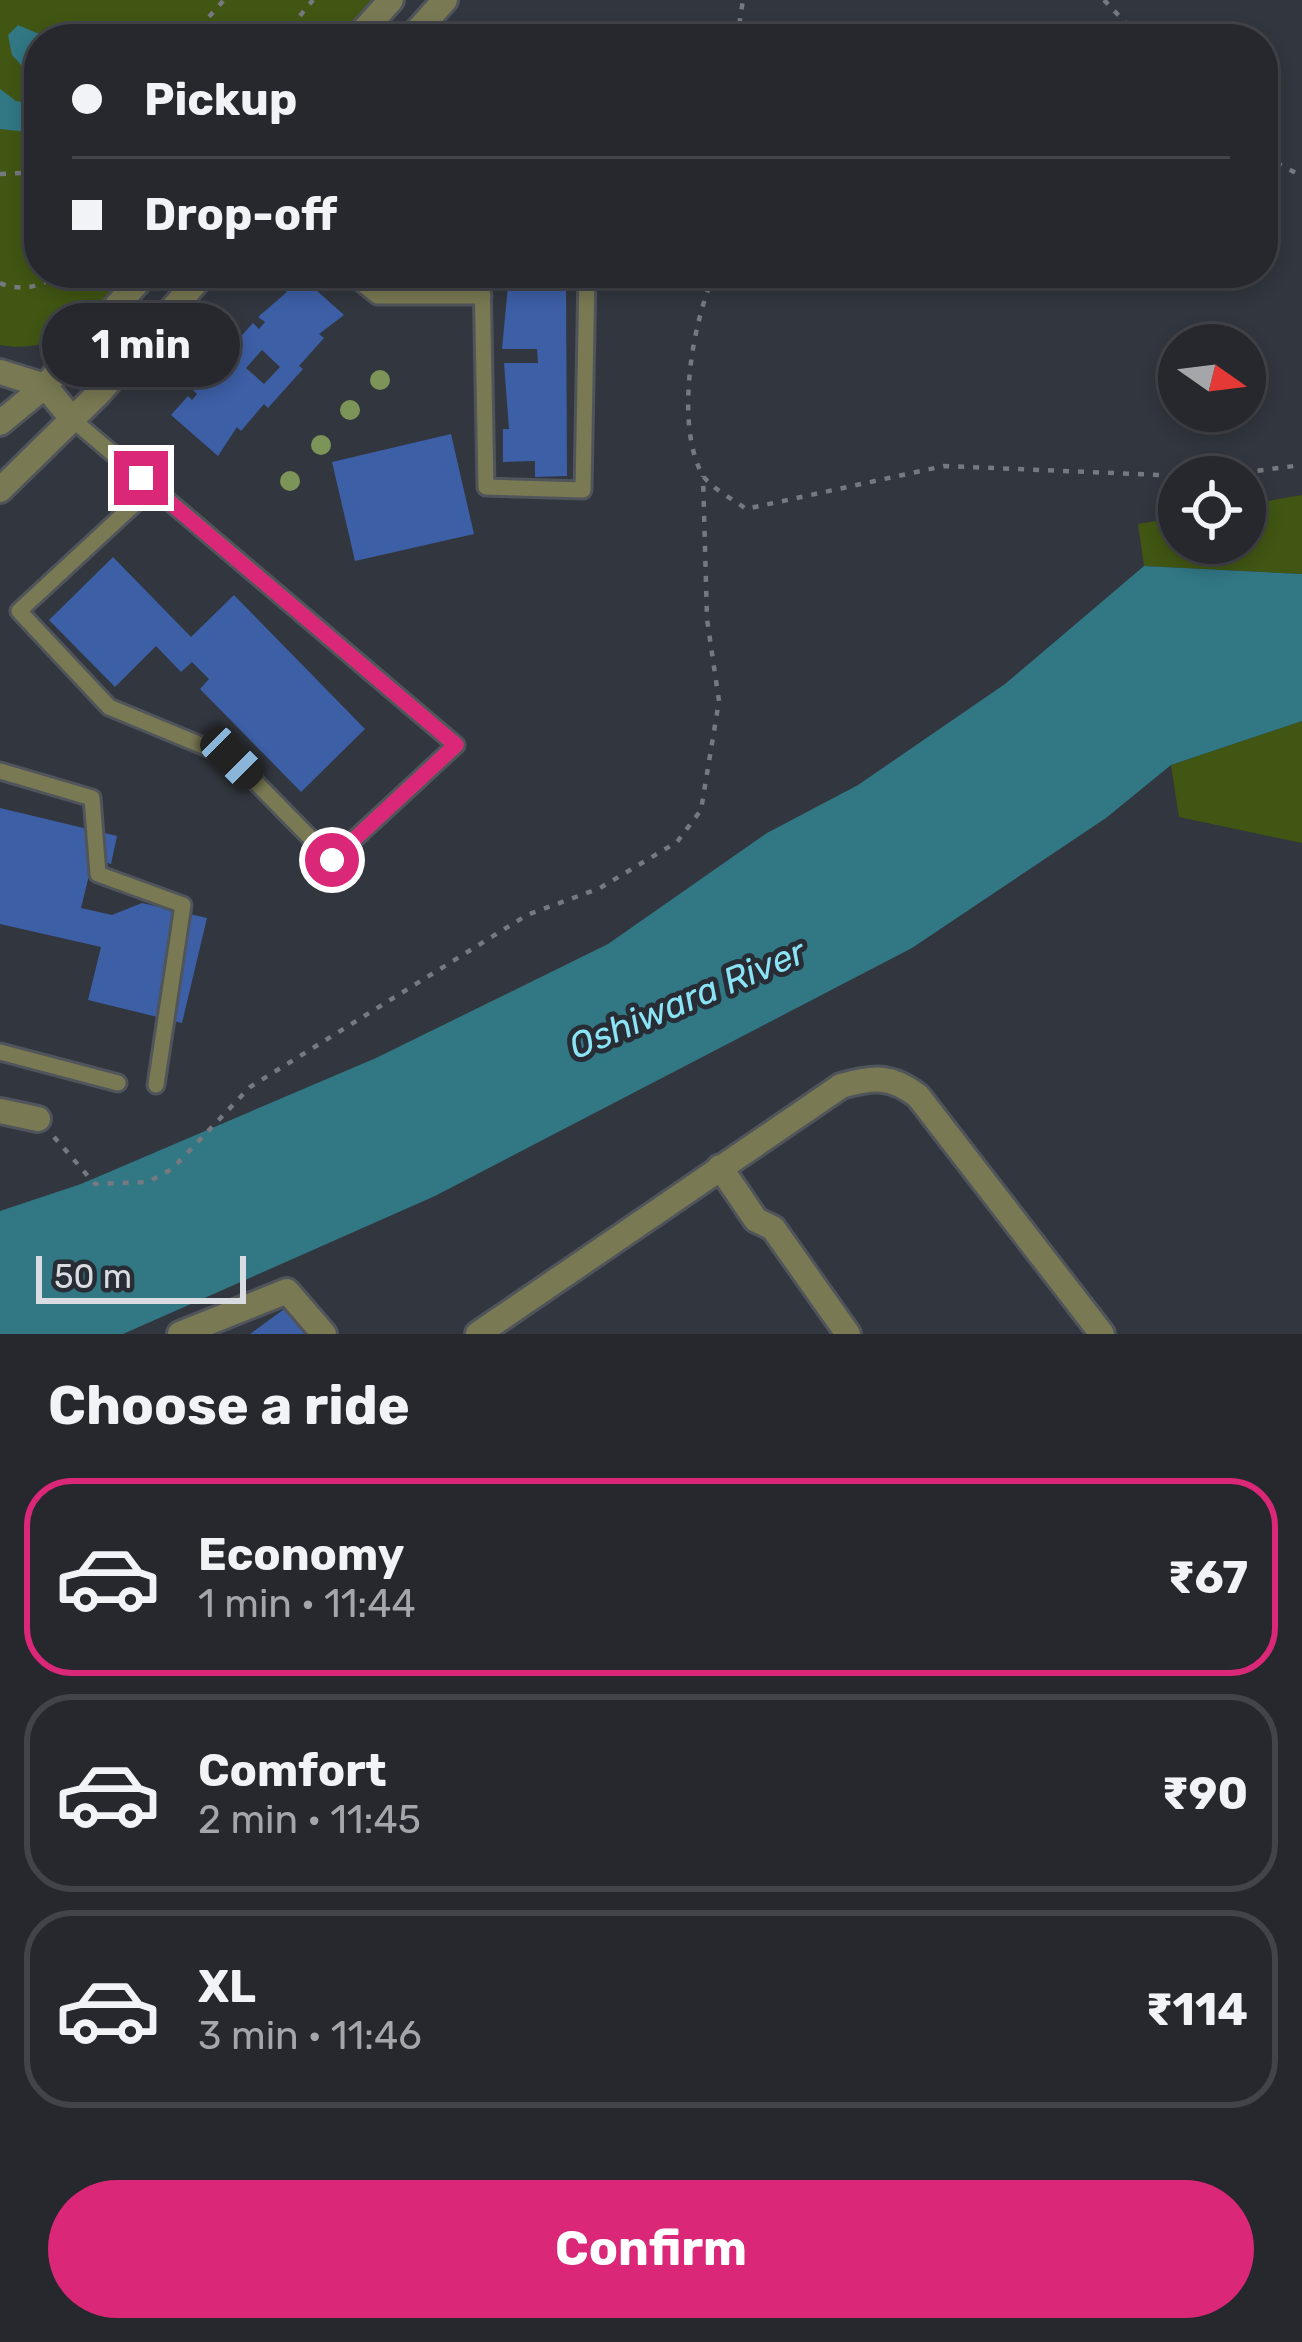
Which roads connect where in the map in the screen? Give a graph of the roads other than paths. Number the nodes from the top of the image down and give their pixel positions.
1 (391, 0) edge
2 (445, 0) edge
3 (369, 24) edge
4 (423, 24) edge
5 (133, 288) edge
6 (190, 288) edge
7 (367, 288) edge
8 (483, 288) edge
9 (587, 288) edge
10 (483, 296) junction
11 (0, 372) edge
12 (45, 386) junction
13 (72, 419) junction
14 (0, 423) edge
15 (152, 488) junction
16 (0, 490) edge
17 (0, 771) edge
18 (0, 1052) edge
19 (118, 1083) dead end
20 (157, 1084) dead end
21 (0, 1111) edge
22 (38, 1119) road end
23 (720, 1167) junction
24 (193, 1332) edge
25 (324, 1334) edge
26 (478, 1334) edge
27 (848, 1334) edge
28 (1102, 1334) edge

1 - 3 street
2 - 4 street
5 - 12 street
6 - 13 street
7 - 10 lane
8 - 10 lane
9 - 10 lane
11 - 12 street
12 - 13 street
12 - 14 street
13 - 15 lane
13 - 16 street
15 - 15 lane
17 - 20 lane
18 - 19 lane
21 - 22 street
23 - 26 street
23 - 27 street
23 - 28 street
24 - 25 street

